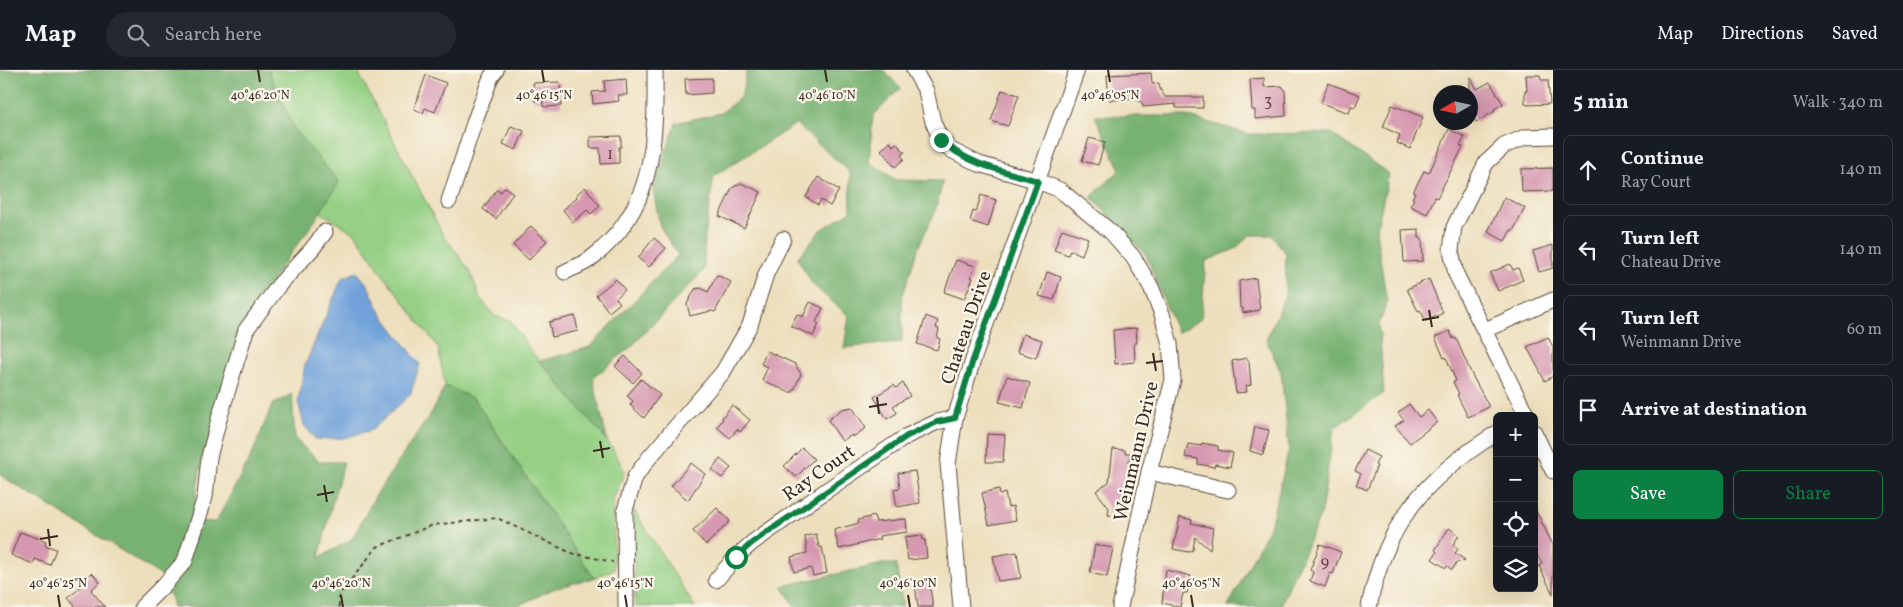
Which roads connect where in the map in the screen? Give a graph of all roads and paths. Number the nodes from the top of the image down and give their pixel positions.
1 (496, 70) edge
2 (655, 70) edge
3 (914, 70) edge
4 (1077, 70) edge
5 (1553, 136) edge
6 (1038, 181) junction
7 (448, 201) dead end
8 (325, 232) dead end
9 (783, 239) dead end
10 (565, 272) dead end
11 (1553, 300) edge
12 (1486, 330) junction
13 (1525, 412) edge
14 (955, 418) junction
15 (1493, 435) edge
16 (1538, 440) edge
17 (1553, 471) edge
18 (1150, 472) junction
19 (1228, 490) dead end
20 (626, 565) junction
21 (716, 580) dead end
22 (142, 607) edge
23 (338, 607) edge
24 (626, 607) edge
25 (961, 607) edge
26 (1120, 607) edge
27 (1369, 607) edge

1 - 7 street
2 - 10 street
3 - 6 street, Weinmann Drive
4 - 6 street, Chateau Drive
5 - 12 street
6 - 14 street, Chateau Drive
6 - 18 street, Weinmann Drive
8 - 22 street
9 - 20 street
11 - 12 street
12 - 13 street
14 - 21 street, Ray Court
14 - 25 street, Chateau Drive
15 - 27 street
16 - 17 street
18 - 19 street
18 - 26 street, Weinmann Drive
20 - 23 path
20 - 24 street

